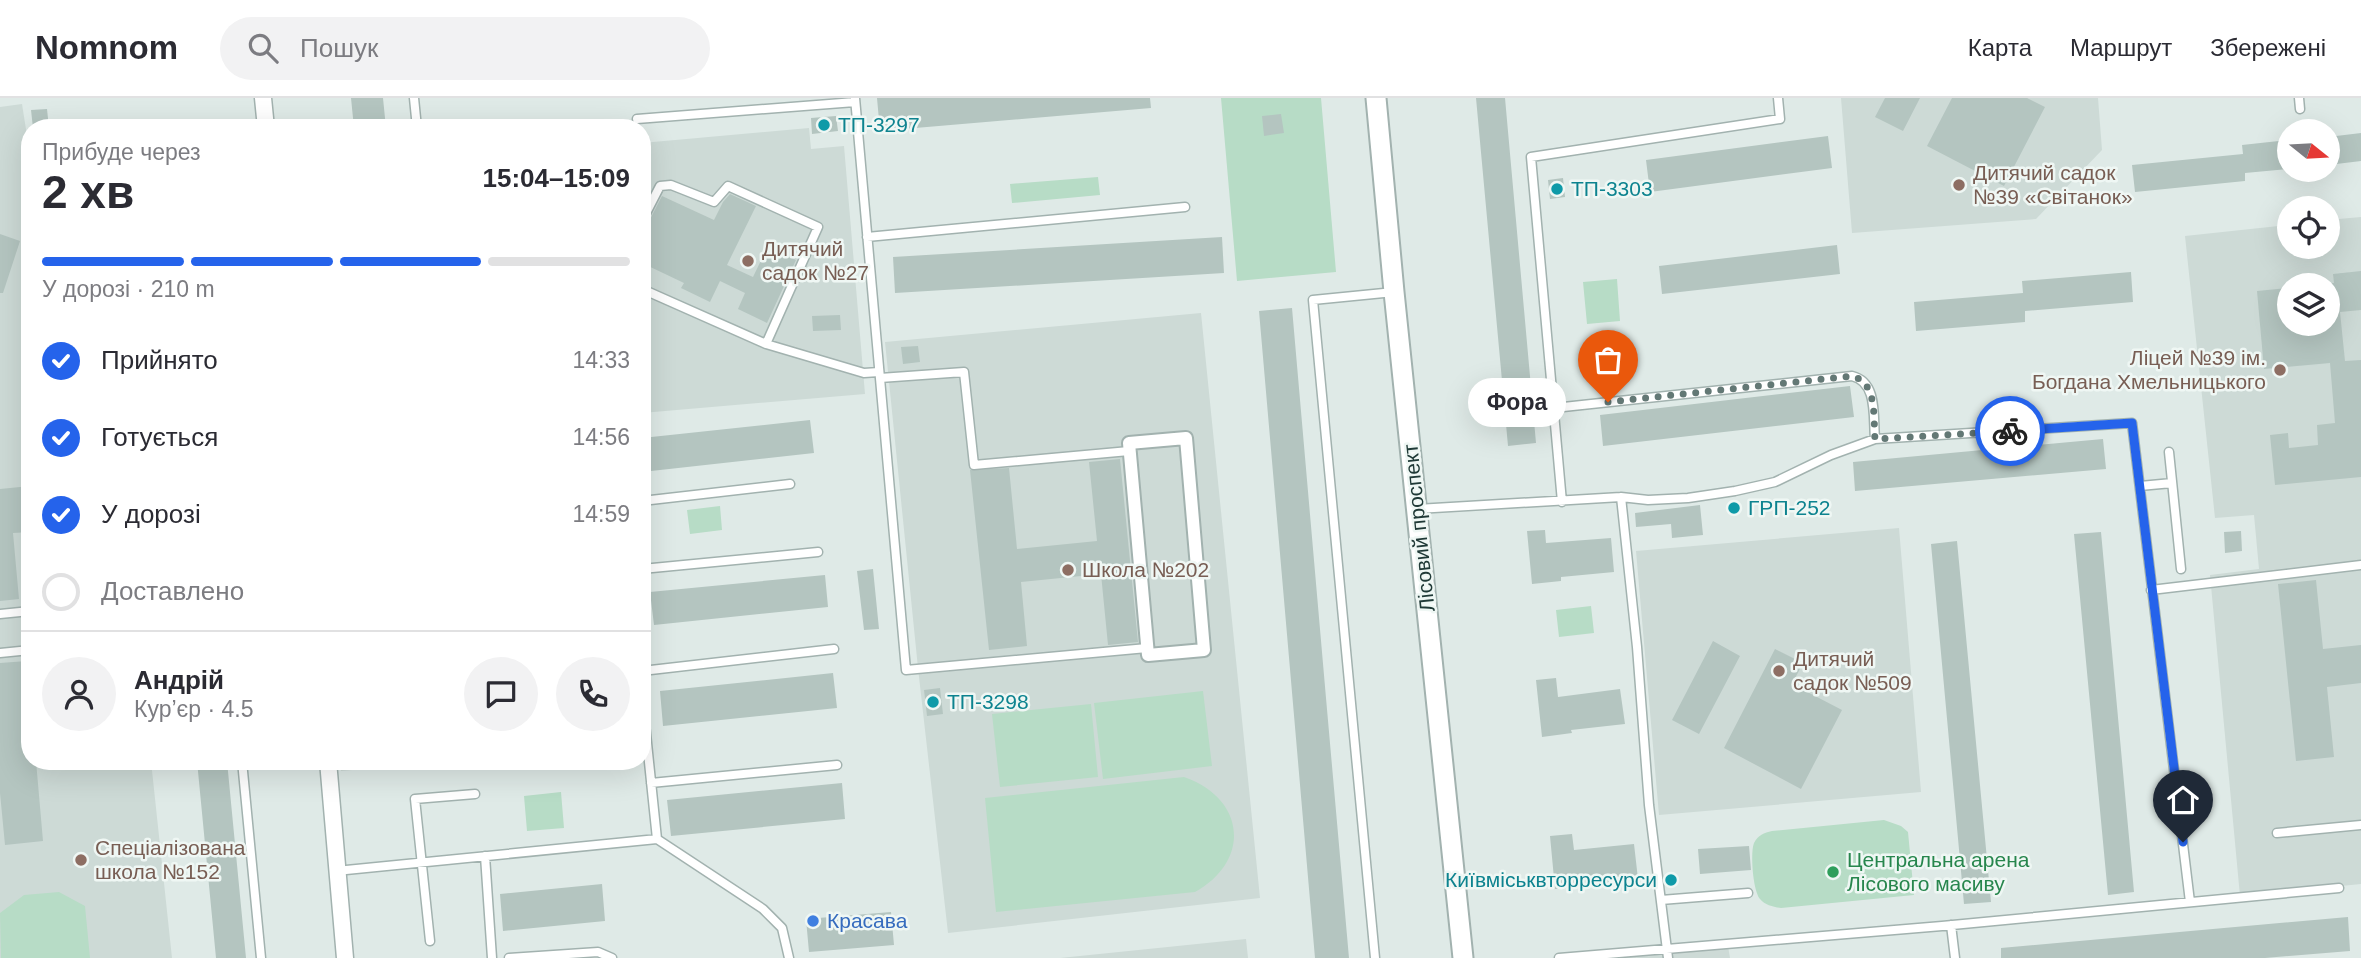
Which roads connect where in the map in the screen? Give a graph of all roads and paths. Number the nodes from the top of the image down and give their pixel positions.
1 (263, 98) edge
2 (414, 98) edge
3 (1376, 98) edge
4 (1778, 98) edge
5 (2299, 98) edge
6 (855, 100) edge
7 (2300, 108) dead end
8 (265, 119) edge
9 (416, 119) edge
10 (637, 119) dead end
11 (651, 204) edge
12 (1185, 207) dead end
13 (867, 237) junction
14 (1394, 292) junction
15 (651, 293) edge
16 (766, 344) junction
17 (880, 375) junction
18 (1554, 408) junction
19 (1875, 439) junction
20 (1129, 451) junction
21 (2169, 452) dead end
22 (2172, 483) junction
23 (790, 484) dead end
24 (2140, 486) junction
25 (1621, 497) junction
26 (651, 500) edge
27 (1562, 502) junction
28 (1417, 509) junction
29 (818, 552) dead end
30 (2361, 565) edge
31 (651, 568) edge
32 (2181, 569) dead end
33 (2151, 590) junction
34 (21, 612) edge
35 (0, 614) edge
36 (1147, 648) junction
37 (834, 649) dead end
38 (21, 651) edge
39 (0, 653) edge
40 (651, 670) edge
41 (836, 765) dead end
42 (243, 770) edge
43 (329, 770) edge
44 (650, 770) edge
45 (651, 783) junction
46 (475, 794) dead end
47 (2361, 825) edge
48 (2277, 833) dead end
49 (657, 839) junction
50 (485, 856) junction
51 (336, 871) junction
52 (2339, 888) dead end
53 (1748, 893) dead end
54 (1661, 900) junction
55 (2190, 902) junction
56 (1951, 925) junction
57 (430, 942) dead end
58 (1667, 948) junction
59 (261, 958) edge
60 (345, 958) edge
61 (492, 958) edge
62 (509, 958) edge
63 (612, 958) edge
64 (789, 958) edge
65 (1375, 958) edge
66 (1463, 958) edge
67 (1559, 958) edge
68 (1668, 958) edge
69 (1955, 958) edge

1 - 8 street
2 - 9 lane
3 - 14 street, Лісовий проспект
4 - 18 lane
5 - 7 lane
6 - 10 lane
6 - 13 lane
11 - 16 lane
12 - 13 lane
13 - 17 lane
14 - 28 street, Лісовий проспект
14 - 65 lane
15 - 16 lane
16 - 17 lane
17 - 20 lane
17 - 36 lane
18 - 19 lane
18 - 27 lane
19 - 24 lane
19 - 25 lane
20 - 36 street
20 - 36 street
21 - 22 lane
22 - 24 lane
22 - 32 lane
23 - 26 lane
24 - 33 lane
25 - 27 lane
25 - 54 lane
27 - 28 lane
28 - 66 street, Лісовий проспект
29 - 31 lane
30 - 33 lane
33 - 55 lane
34 - 35 lane
37 - 40 lane
38 - 39 lane
41 - 45 lane
42 - 59 lane
43 - 51 street
44 - 45 lane
45 - 49 lane
46 - 57 lane
47 - 48 lane
49 - 50 lane
49 - 64 lane
50 - 51 lane
50 - 61 lane
51 - 60 street
52 - 55 lane
53 - 54 lane
54 - 58 lane
55 - 56 lane
56 - 58 lane
56 - 69 lane
58 - 67 lane
58 - 68 lane
62 - 63 lane

